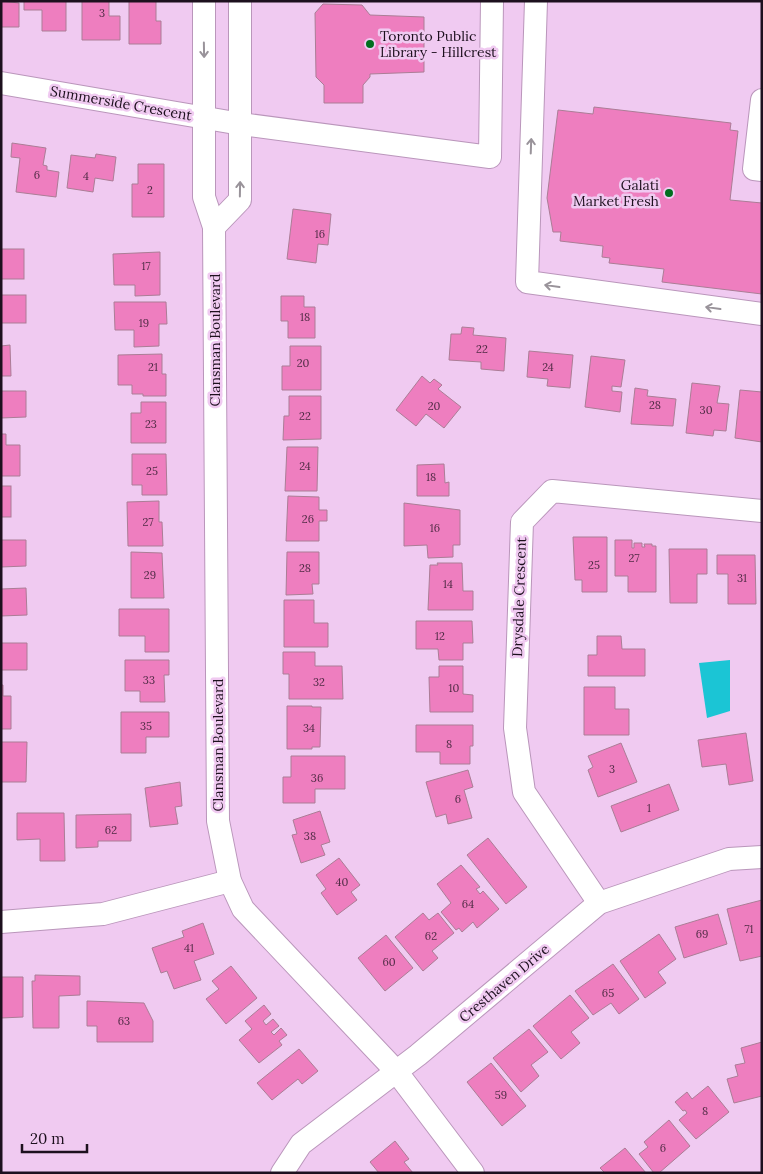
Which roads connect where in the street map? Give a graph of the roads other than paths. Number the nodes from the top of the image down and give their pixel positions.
1 (204, 1) edge
2 (240, 1) edge
3 (492, 1) edge
4 (536, 1) edge
5 (1, 83) edge
6 (762, 100) edge
7 (205, 118) junction
8 (241, 124) junction
9 (762, 170) edge
10 (214, 227) junction
11 (762, 314) edge
12 (762, 511) edge
13 (762, 858) edge
14 (230, 881) junction
15 (600, 903) junction
16 (1, 922) edge
17 (396, 1071) junction
18 (282, 1173) edge
19 (473, 1173) edge

1 -> 7 street, Clansman Boulevard
2 - 8 street
3 - 8 street, Summerside Crescent
11 -> 4 street
5 - 7 street, Summerside Crescent
6 - 9 street
7 - 8 street, Summerside Crescent
7 - 10 street, Clansman Boulevard
10 -> 8 street
10 - 14 street, Clansman Boulevard
12 - 15 street, Drysdale Crescent
13 - 15 street, Cresthaven Drive
14 - 16 street
14 - 17 street, Clansman Boulevard
15 - 17 street, Cresthaven Drive
17 - 18 street, Cresthaven Drive
17 - 19 street, Clansman Boulevard

